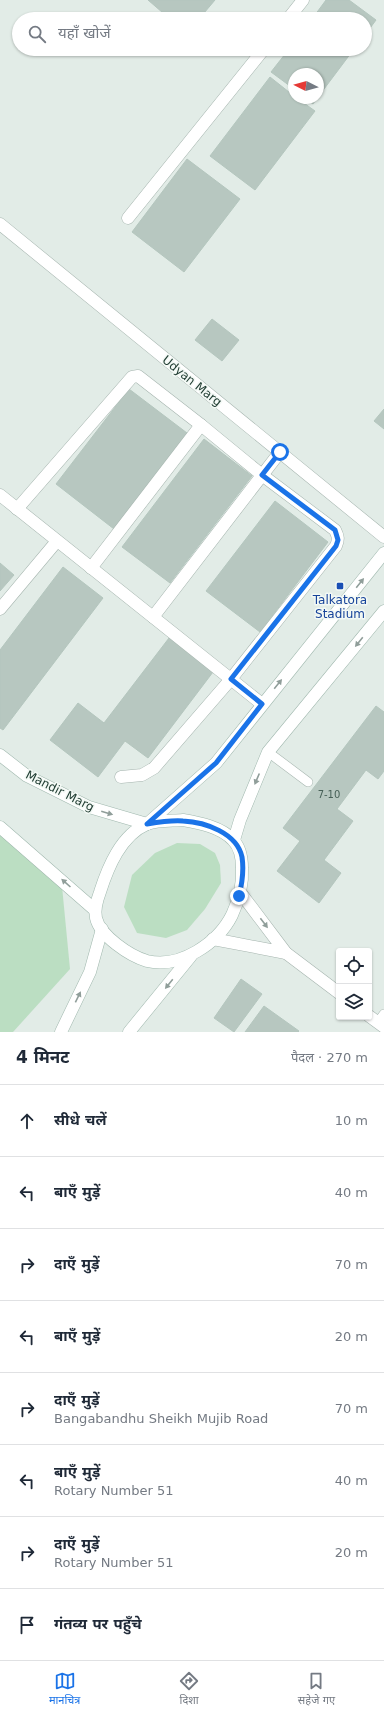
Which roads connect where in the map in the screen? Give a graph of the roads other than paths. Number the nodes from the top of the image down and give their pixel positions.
1 (303, 0) edge
2 (294, 12) edge
3 (258, 56) edge
4 (128, 218) dead end
5 (0, 224) edge
6 (201, 425) junction
7 (280, 452) junction
8 (262, 475) junction
9 (0, 495) edge
10 (17, 509) junction
11 (384, 537) edge
12 (57, 541) junction
13 (384, 553) edge
14 (91, 568) junction
15 (0, 609) edge
16 (384, 612) edge
17 (153, 617) junction
18 (231, 679) junction
19 (262, 704) junction
20 (268, 752) junction
21 (0, 754) edge
22 (121, 777) dead end
23 (308, 782) dead end
24 (147, 824) junction
25 (0, 827) edge
26 (234, 840) junction
27 (240, 892) junction
28 (95, 910) junction
29 (102, 929) junction
30 (213, 939) junction
31 (192, 953) junction
32 (286, 953) junction
33 (336, 991) edge
34 (61, 1032) edge
35 (129, 1032) edge

1 - 2 street
3 - 4 street
5 - 7 street, Udyan Marg
6 - 8 street
6 - 10 street
6 - 14 street
7 - 8 street
7 - 11 street, Udyan Marg
8 - 17 street
8 - 18 street
9 - 10 street
10 - 12 street
12 - 14 street
12 - 15 street
19 -> 13 street
14 - 17 street
16 -> 20 street
17 - 18 street
18 - 19 street
18 - 22 street
19 - 24 street
20 - 23 lane
20 -> 26 street
21 -> 24 street, Mandir Marg
24 - 26 street
24 - 28 street
28 -> 25 street
26 - 27 street
27 - 30 street
27 -> 32 street
28 - 29 street
29 - 31 street
34 -> 29 street
30 - 31 street
30 - 32 street
31 -> 35 street
32 - 33 street

